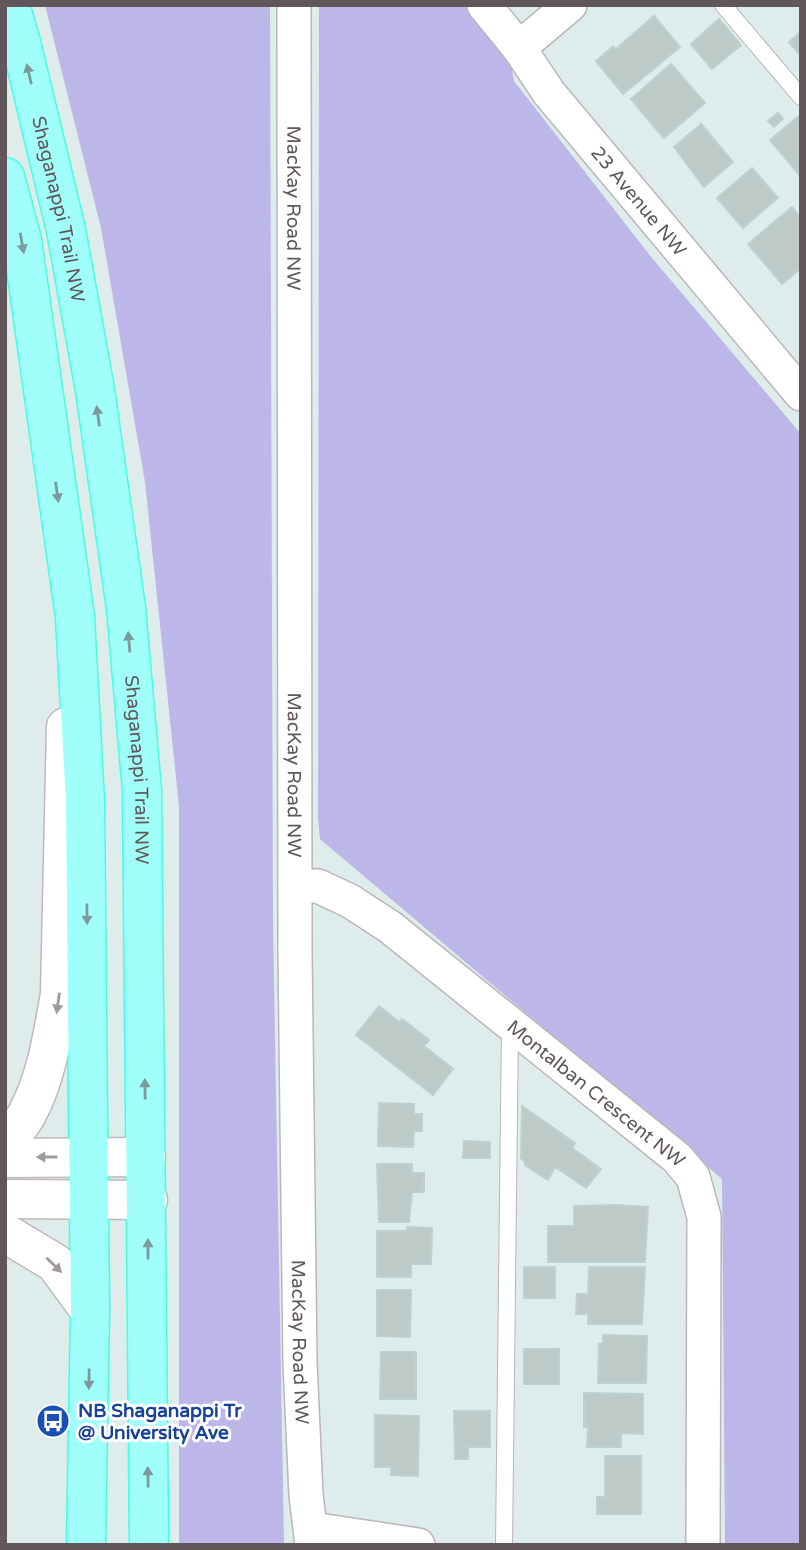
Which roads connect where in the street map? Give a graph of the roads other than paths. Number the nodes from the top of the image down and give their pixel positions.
1 (10, 5) edge
2 (294, 5) edge
3 (484, 5) edge
4 (570, 5) edge
5 (723, 5) edge
6 (519, 48) junction
7 (801, 97) edge
8 (5, 177) edge
9 (801, 394) edge
10 (75, 617) junction
11 (295, 886) junction
12 (510, 1024) junction
13 (5, 1143) edge
14 (89, 1157) junction
15 (146, 1157) junction
16 (5, 1158) edge
17 (5, 1199) edge
18 (89, 1200) junction
19 (148, 1200) junction
20 (5, 1233) edge
21 (90, 1311) junction
22 (312, 1537) edge
23 (86, 1545) edge
24 (149, 1545) edge
25 (418, 1545) edge
26 (504, 1545) edge
27 (703, 1545) edge

15 -> 1 main road, Shaganappi Trail NW
2 - 11 street, MacKay Road NW
3 - 6 street, 23 Avenue NW
4 - 6 street
5 - 7 lane
6 - 9 street, 23 Avenue NW
8 -> 10 main road
10 -> 13 street
10 -> 14 main road
11 - 12 street, Montalban Crescent NW
11 - 22 street, MacKay Road NW
12 - 26 lane
12 - 27 street, Montalban Crescent NW
14 - 15 street
14 -> 16 street
14 - 18 main road
15 - 19 main road, Shaganappi Trail NW
17 - 18 street
18 - 19 street
18 - 21 main road
24 -> 19 main road, Shaganappi Trail NW
20 -> 21 street
21 -> 23 main road
22 - 25 street

